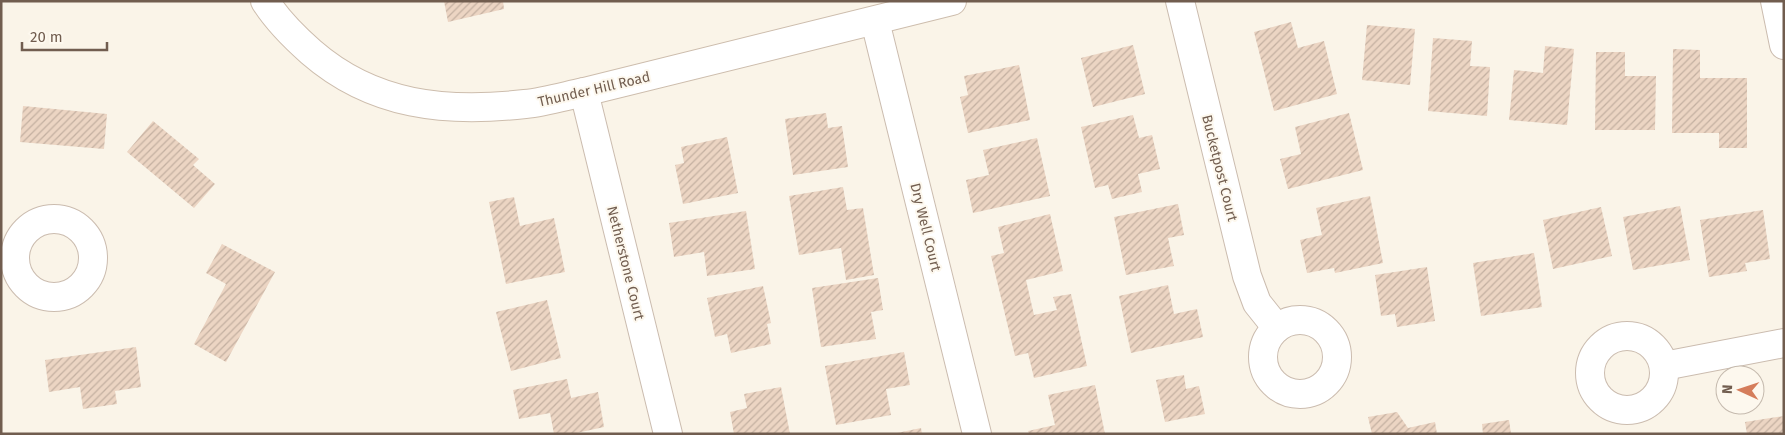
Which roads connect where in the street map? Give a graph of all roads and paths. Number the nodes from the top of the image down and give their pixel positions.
1 (265, 1) edge
2 (952, 1) edge
3 (1180, 1) edge
4 (1775, 1) edge
5 (875, 21) junction
6 (1784, 45) edge
7 (584, 92) junction
8 (1277, 328) dead end
9 (1784, 343) edge
10 (1664, 366) dead end
11 (668, 434) edge
12 (977, 434) edge

1 - 7 street, Thunder Hill Road
2 - 5 street, Thunder Hill Road
3 - 8 street, Bucketpost Court
4 - 6 street
5 - 7 street, Thunder Hill Road
5 - 12 street, Dry Well Court
7 - 11 street, Netherstone Court
9 - 10 street

